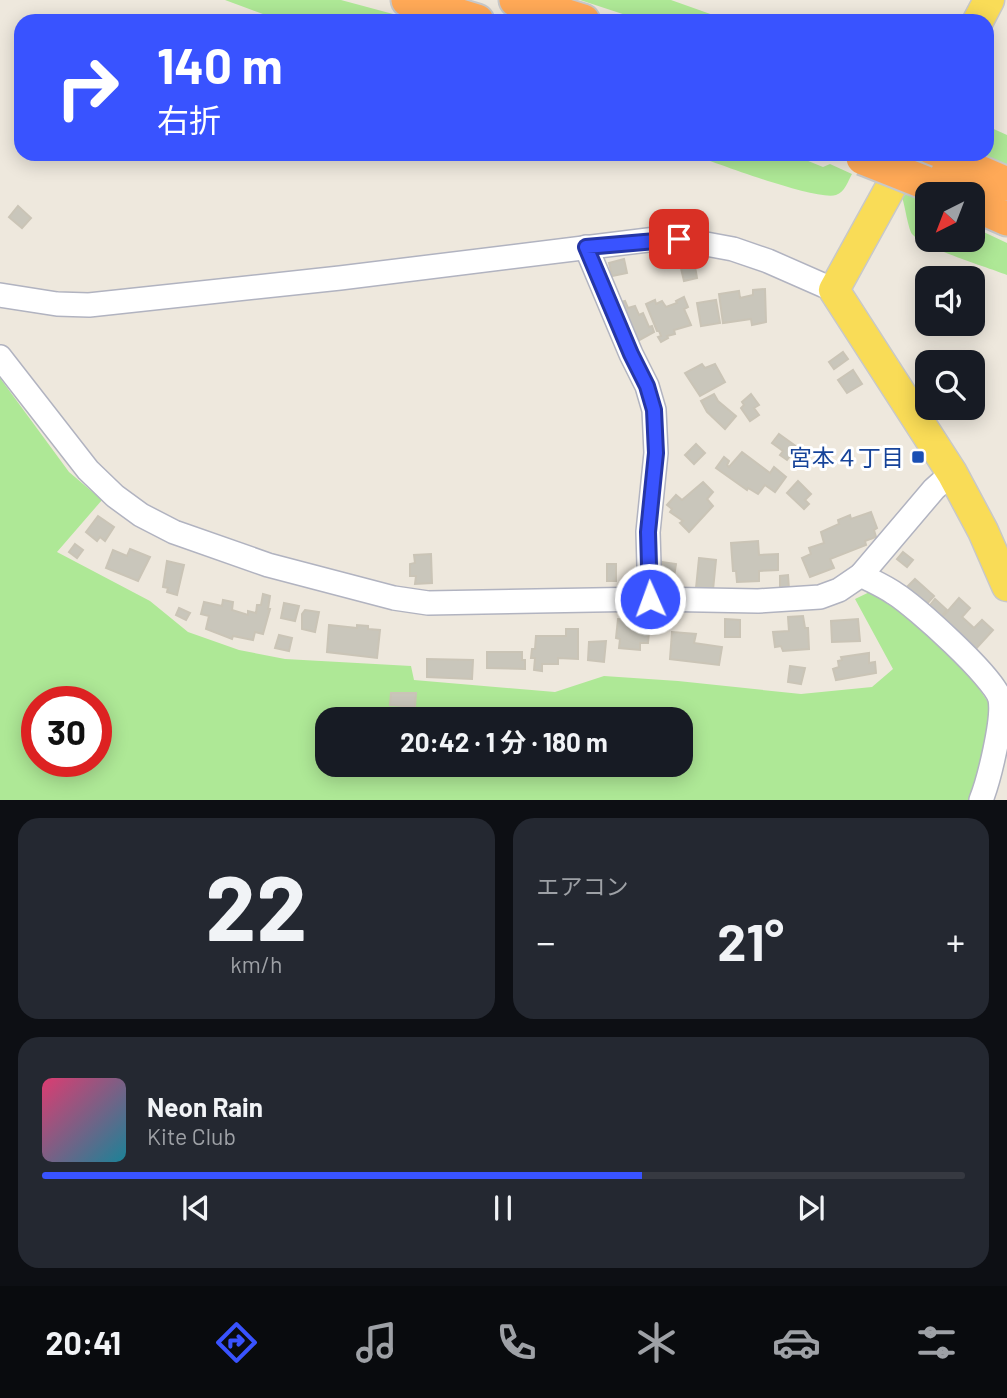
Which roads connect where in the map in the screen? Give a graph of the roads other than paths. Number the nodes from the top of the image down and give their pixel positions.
1 (408, 0) edge
2 (516, 0) edge
3 (454, 14) edge
4 (561, 14) edge
5 (883, 161) edge
6 (905, 161) edge
7 (940, 172) edge
8 (1007, 184) edge
9 (985, 209) edge
10 (1007, 219) edge
11 (586, 247) junction
12 (834, 289) junction
13 (0, 296) edge
14 (0, 357) edge
15 (952, 473) junction
16 (862, 575) junction
17 (1007, 586) edge
18 (650, 599) junction
19 (981, 800) edge

1 - 3 highway
2 - 4 highway
5 - 7 highway, bridge
6 - 12 main road
7 - 8 highway
9 - 10 highway
11 - 12 street
11 - 13 street
11 - 18 street
12 - 15 main road
14 - 18 street
15 - 16 street
15 - 17 main road
16 - 18 street
16 - 19 street

